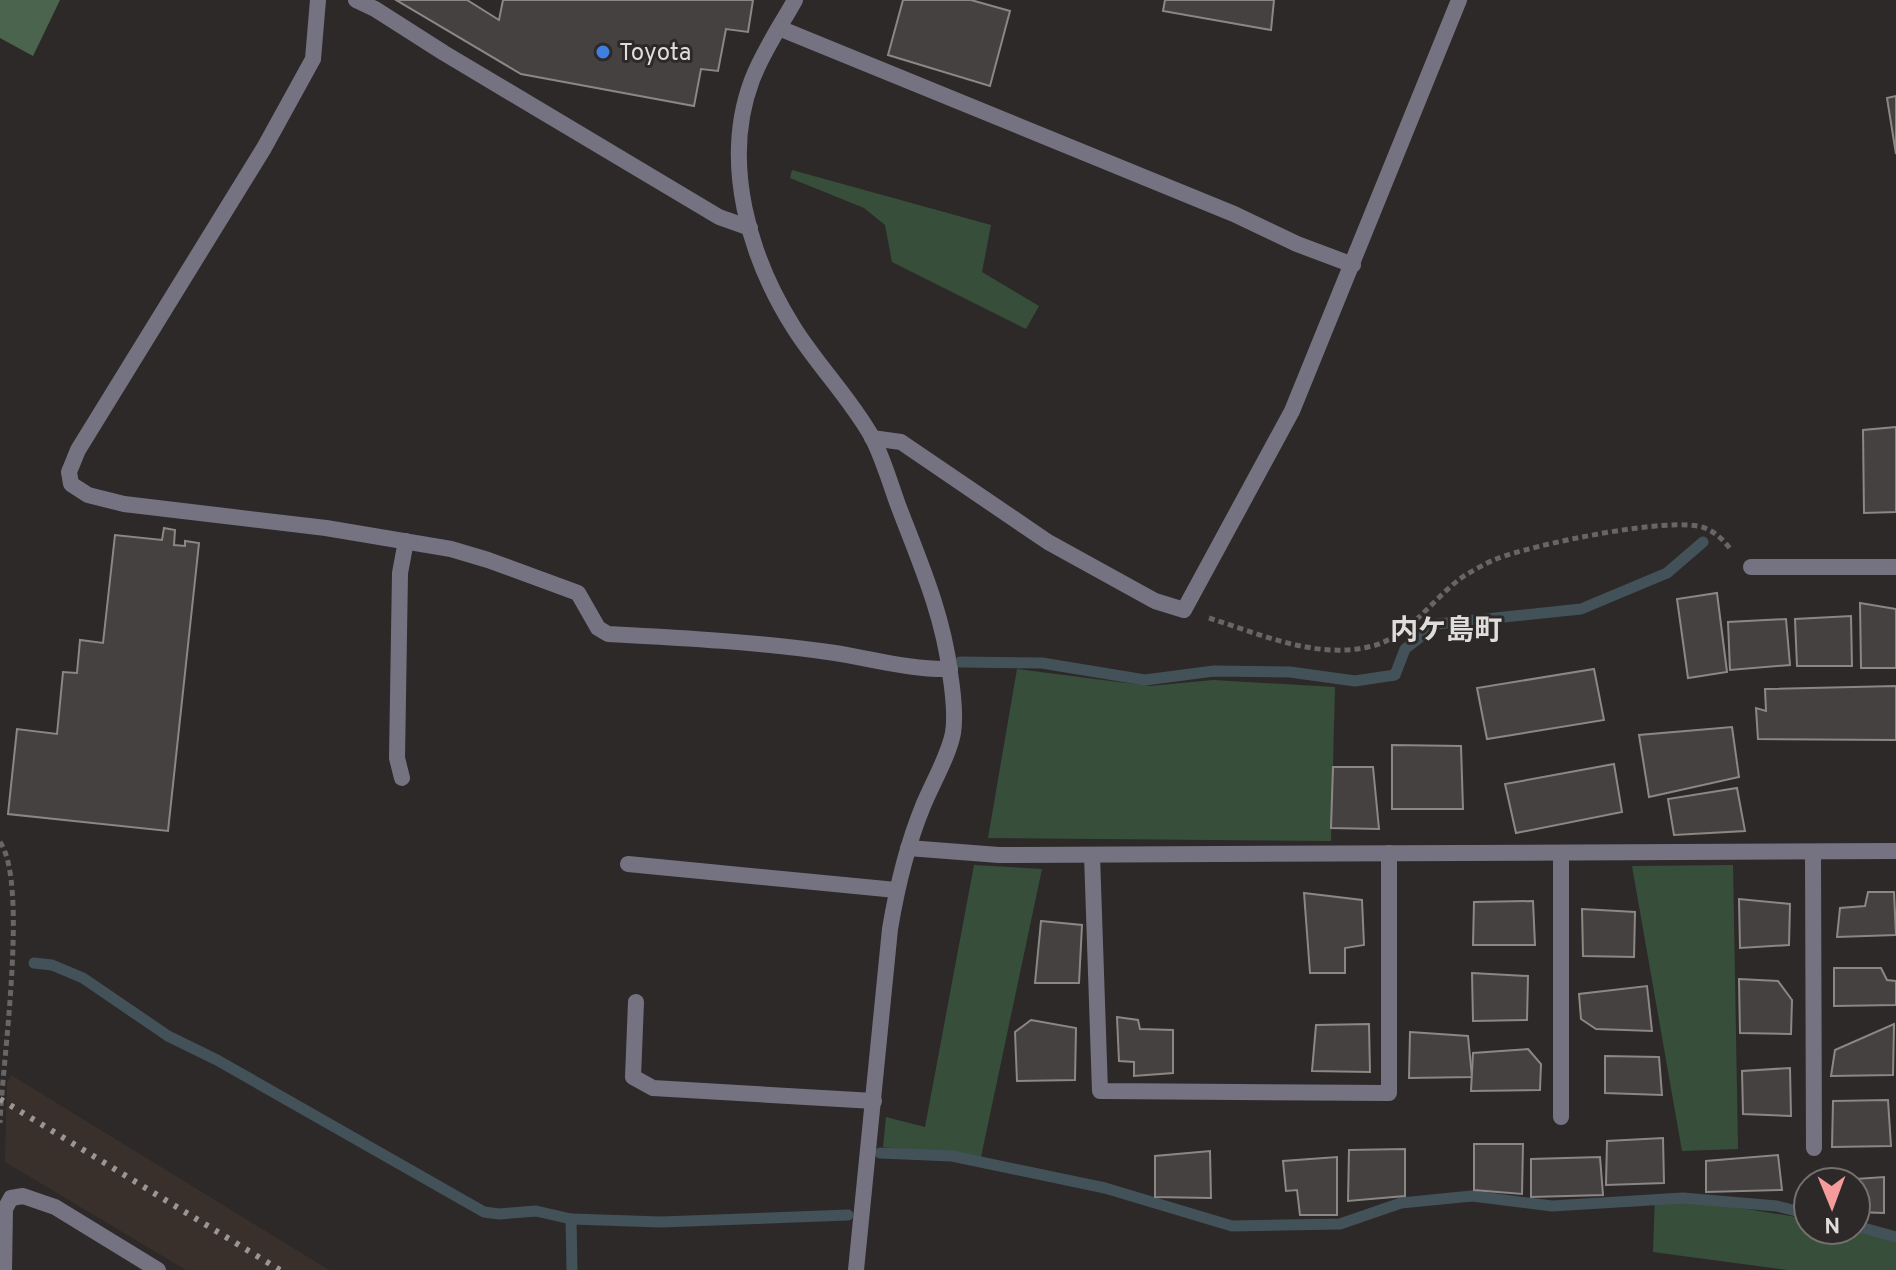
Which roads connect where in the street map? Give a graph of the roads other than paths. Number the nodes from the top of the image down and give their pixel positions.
1 (318, 0) edge
2 (356, 0) edge
3 (795, 0) edge
4 (1459, 0) edge
5 (779, 28) junction
6 (750, 228) junction
7 (1353, 265) junction
8 (872, 438) junction
9 (406, 541) junction
10 (1751, 567) road end
11 (1896, 567) edge
12 (950, 669) junction
13 (402, 778) dead end
14 (908, 848) junction
15 (1896, 851) edge
16 (1813, 852) junction
17 (1389, 853) junction
18 (1561, 853) junction
19 (1092, 855) junction
20 (628, 864) dead end
21 (896, 890) junction
22 (636, 1002) dead end
23 (874, 1101) junction
24 (1561, 1117) dead end
25 (1814, 1148) dead end
26 (4, 1270) edge
27 (158, 1270) edge
28 (856, 1270) edge

1 - 9 street
2 - 6 street
3 - 5 street
4 - 7 street
5 - 6 street
5 - 7 street
6 - 8 street
7 - 8 street
8 - 12 street
9 - 12 street
9 - 13 street
10 - 11 street
12 - 14 street
14 - 19 street
14 - 21 street
15 - 16 street
16 - 18 street
16 - 25 street
17 - 18 street
17 - 19 street
17 - 19 street
18 - 24 street
20 - 21 street
21 - 23 street
22 - 23 street
23 - 28 street
26 - 27 street

